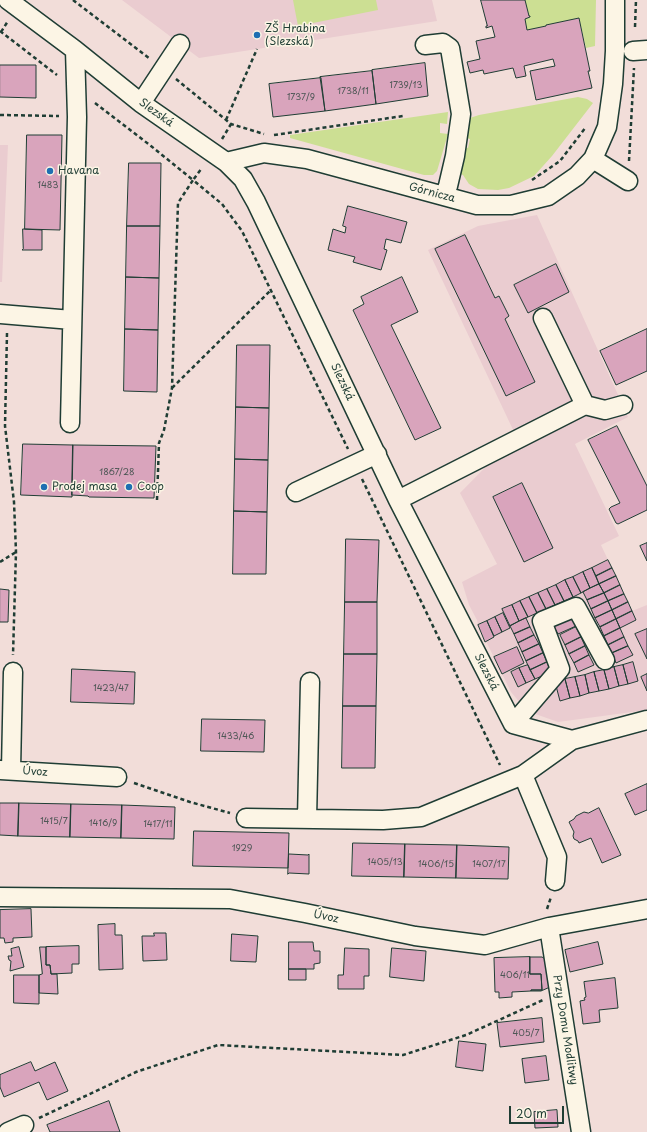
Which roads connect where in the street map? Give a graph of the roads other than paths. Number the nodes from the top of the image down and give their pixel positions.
1 (8, 0) edge
2 (615, 0) edge
3 (180, 44) dead end
4 (425, 45) dead end
5 (75, 50) junction
6 (141, 103) junction
7 (220, 158) junction
8 (593, 159) junction
9 (628, 181) road end
10 (444, 196) junction
11 (4, 314) edge
12 (543, 318) dead end
13 (72, 320) junction
14 (585, 405) junction
15 (623, 405) dead end
16 (70, 424) dead end
17 (377, 454) junction
18 (296, 492) dead end
19 (398, 500) junction
20 (605, 660) dead end
21 (13, 672) road end
22 (310, 682) dead end
23 (647, 720) edge
24 (513, 724) junction
25 (572, 740) junction
26 (5, 770) edge
27 (523, 775) junction
28 (117, 777) road end
29 (246, 818) road end
30 (307, 819) junction
31 (555, 881) road end
32 (0, 897) edge
33 (647, 909) edge
34 (544, 929) junction
35 (24, 1125) road end
36 (8, 1132) edge
37 (581, 1132) edge

1 - 5 street, Slezská
2 - 8 street, Górnicza
3 - 6 street
4 - 10 street
5 - 6 street, Slezská
5 - 13 street
6 - 7 street, Slezská
7 - 10 street, Górnicza
7 - 17 street, Slezská
8 - 9 street
8 - 10 street, Górnicza
11 - 13 street
12 - 14 street
13 - 16 street
14 - 15 street
14 - 19 street
17 - 18 street
17 - 19 street, Slezská
19 - 24 street, Slezská
20 - 24 street
21 - 26 street
22 - 30 street
23 - 25 street
24 - 25 street
25 - 27 street
26 - 28 street, Úvoz
27 - 30 street
27 - 31 street
29 - 30 street
32 - 34 street, Úvoz
33 - 34 street, Úvoz
34 - 37 street, Przy Domu Modlitwy
35 - 36 street

